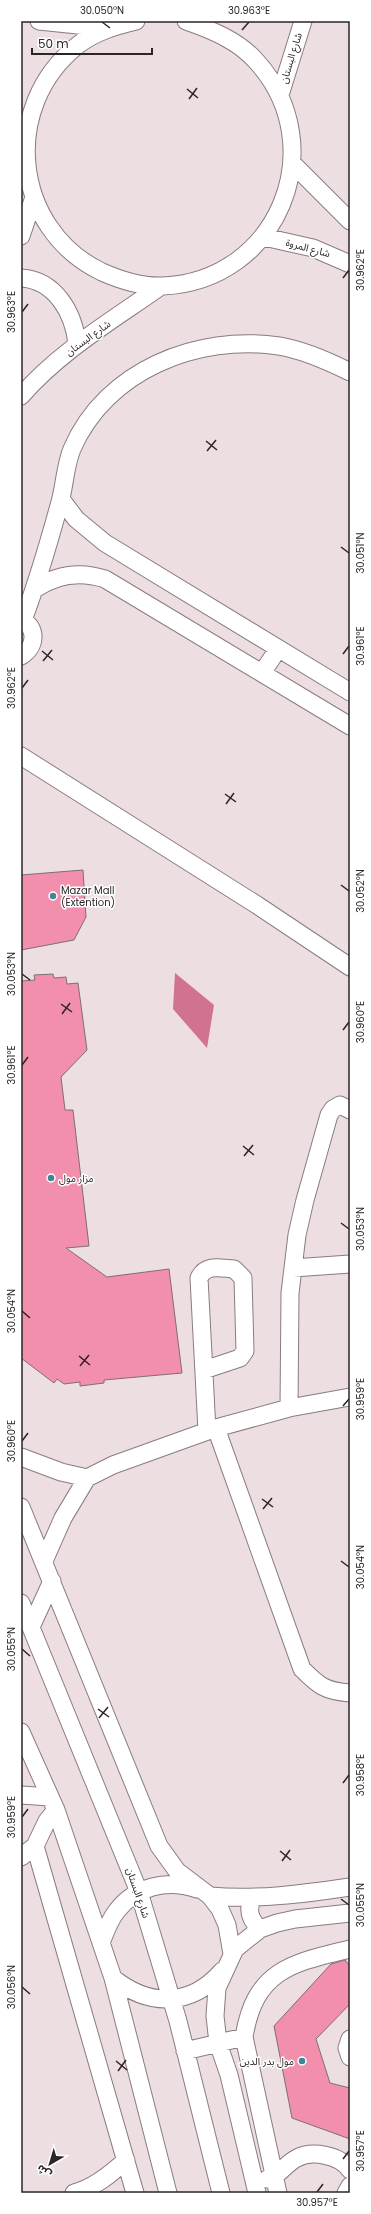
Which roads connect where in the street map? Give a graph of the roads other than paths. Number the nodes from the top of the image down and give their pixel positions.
1 (39, 21) edge
2 (136, 21) edge
3 (186, 21) edge
4 (303, 21) edge
5 (107, 28) junction
6 (280, 95) junction
7 (23, 157) edge
8 (293, 164) junction
9 (34, 200) junction
10 (350, 221) edge
11 (21, 236) edge
12 (264, 236) junction
13 (350, 264) edge
14 (21, 278) edge
15 (161, 286) junction
16 (77, 344) junction
17 (350, 372) edge
18 (21, 396) edge
19 (61, 499) junction
20 (35, 589) junction
21 (22, 620) edge
22 (278, 649) junction
23 (21, 656) edge
24 (262, 673) junction
25 (350, 692) edge
26 (350, 726) edge
27 (21, 756) edge
28 (350, 967) edge
29 (350, 1110) edge
30 (350, 1264) edge
31 (293, 1268) junction
32 (204, 1370) junction
33 (350, 1397) edge
34 (289, 1408) junction
35 (212, 1430) junction
36 (21, 1457) edge
37 (87, 1478) junction
38 (21, 1508) edge
39 (44, 1561) junction
40 (52, 1581) junction
41 (21, 1603) edge
42 (31, 1627) junction
43 (350, 1692) edge
44 (21, 1732) edge
45 (21, 1795) edge
46 (53, 1804) junction
47 (35, 1846) junction
48 (21, 1857) edge
49 (350, 1887) edge
50 (139, 1892) junction
51 (205, 1893) junction
52 (252, 1898) junction
53 (350, 1913) edge
54 (260, 1929) junction
55 (101, 1943) junction
56 (350, 1949) edge
57 (230, 1959) junction
58 (113, 1978) junction
59 (170, 1999) junction
60 (244, 2037) junction
61 (350, 2039) edge
62 (218, 2043) junction
63 (185, 2051) junction
64 (350, 2057) edge
65 (126, 2160) junction
66 (350, 2170) edge
67 (276, 2185) edge
68 (350, 2186) edge
69 (256, 2187) edge
70 (75, 2193) edge
71 (81, 2193) edge
72 (135, 2193) edge
73 (168, 2193) edge
74 (221, 2193) edge
75 (346, 2193) edge

1 - 5 street
2 - 5 street
3 - 6 street
4 - 6 street, شارع البستان
5 - 7 street
6 - 8 street
7 - 9 street
8 - 10 street
8 - 12 street
9 - 11 street
9 - 15 street
12 - 13 street, شارع المروة
12 - 15 street
14 - 16 street
15 - 16 street, شارع البستان
16 - 18 street, شارع البستان
17 - 19 street
19 - 20 street
19 - 22 street
20 - 21 street
20 - 24 street
21 - 23 street
22 - 24 street
22 - 25 street
24 - 26 street
27 - 28 street
29 - 31 street
30 - 31 street
31 - 34 street
32 - 32 street
32 - 35 street
33 - 34 street
34 - 35 street
35 - 37 street
35 - 43 street
36 - 37 street
37 - 39 street
38 - 39 street
39 - 40 street
40 - 42 street
40 - 51 street
41 - 42 street, شارع البستان
42 - 50 street, شارع البستان
44 - 46 street
45 - 46 street
46 - 47 street
46 - 55 street
47 - 48 street
47 - 65 street
49 - 52 street
50 - 51 street
50 - 55 street
50 - 59 street, شارع البستان
51 - 52 street
51 - 57 street
52 - 54 street
53 - 54 street
54 - 57 street
55 - 58 street
56 - 60 street
57 - 59 street
57 - 62 street
58 - 59 street
58 - 73 street
59 - 63 street, شارع البستان
60 - 62 street
60 - 67 street
61 - 64 street
62 - 63 street
62 - 69 street
63 - 74 street, شارع البستان
65 - 70 street
65 - 72 street
66 - 67 street
67 - 69 street
68 - 75 street
70 - 71 street

